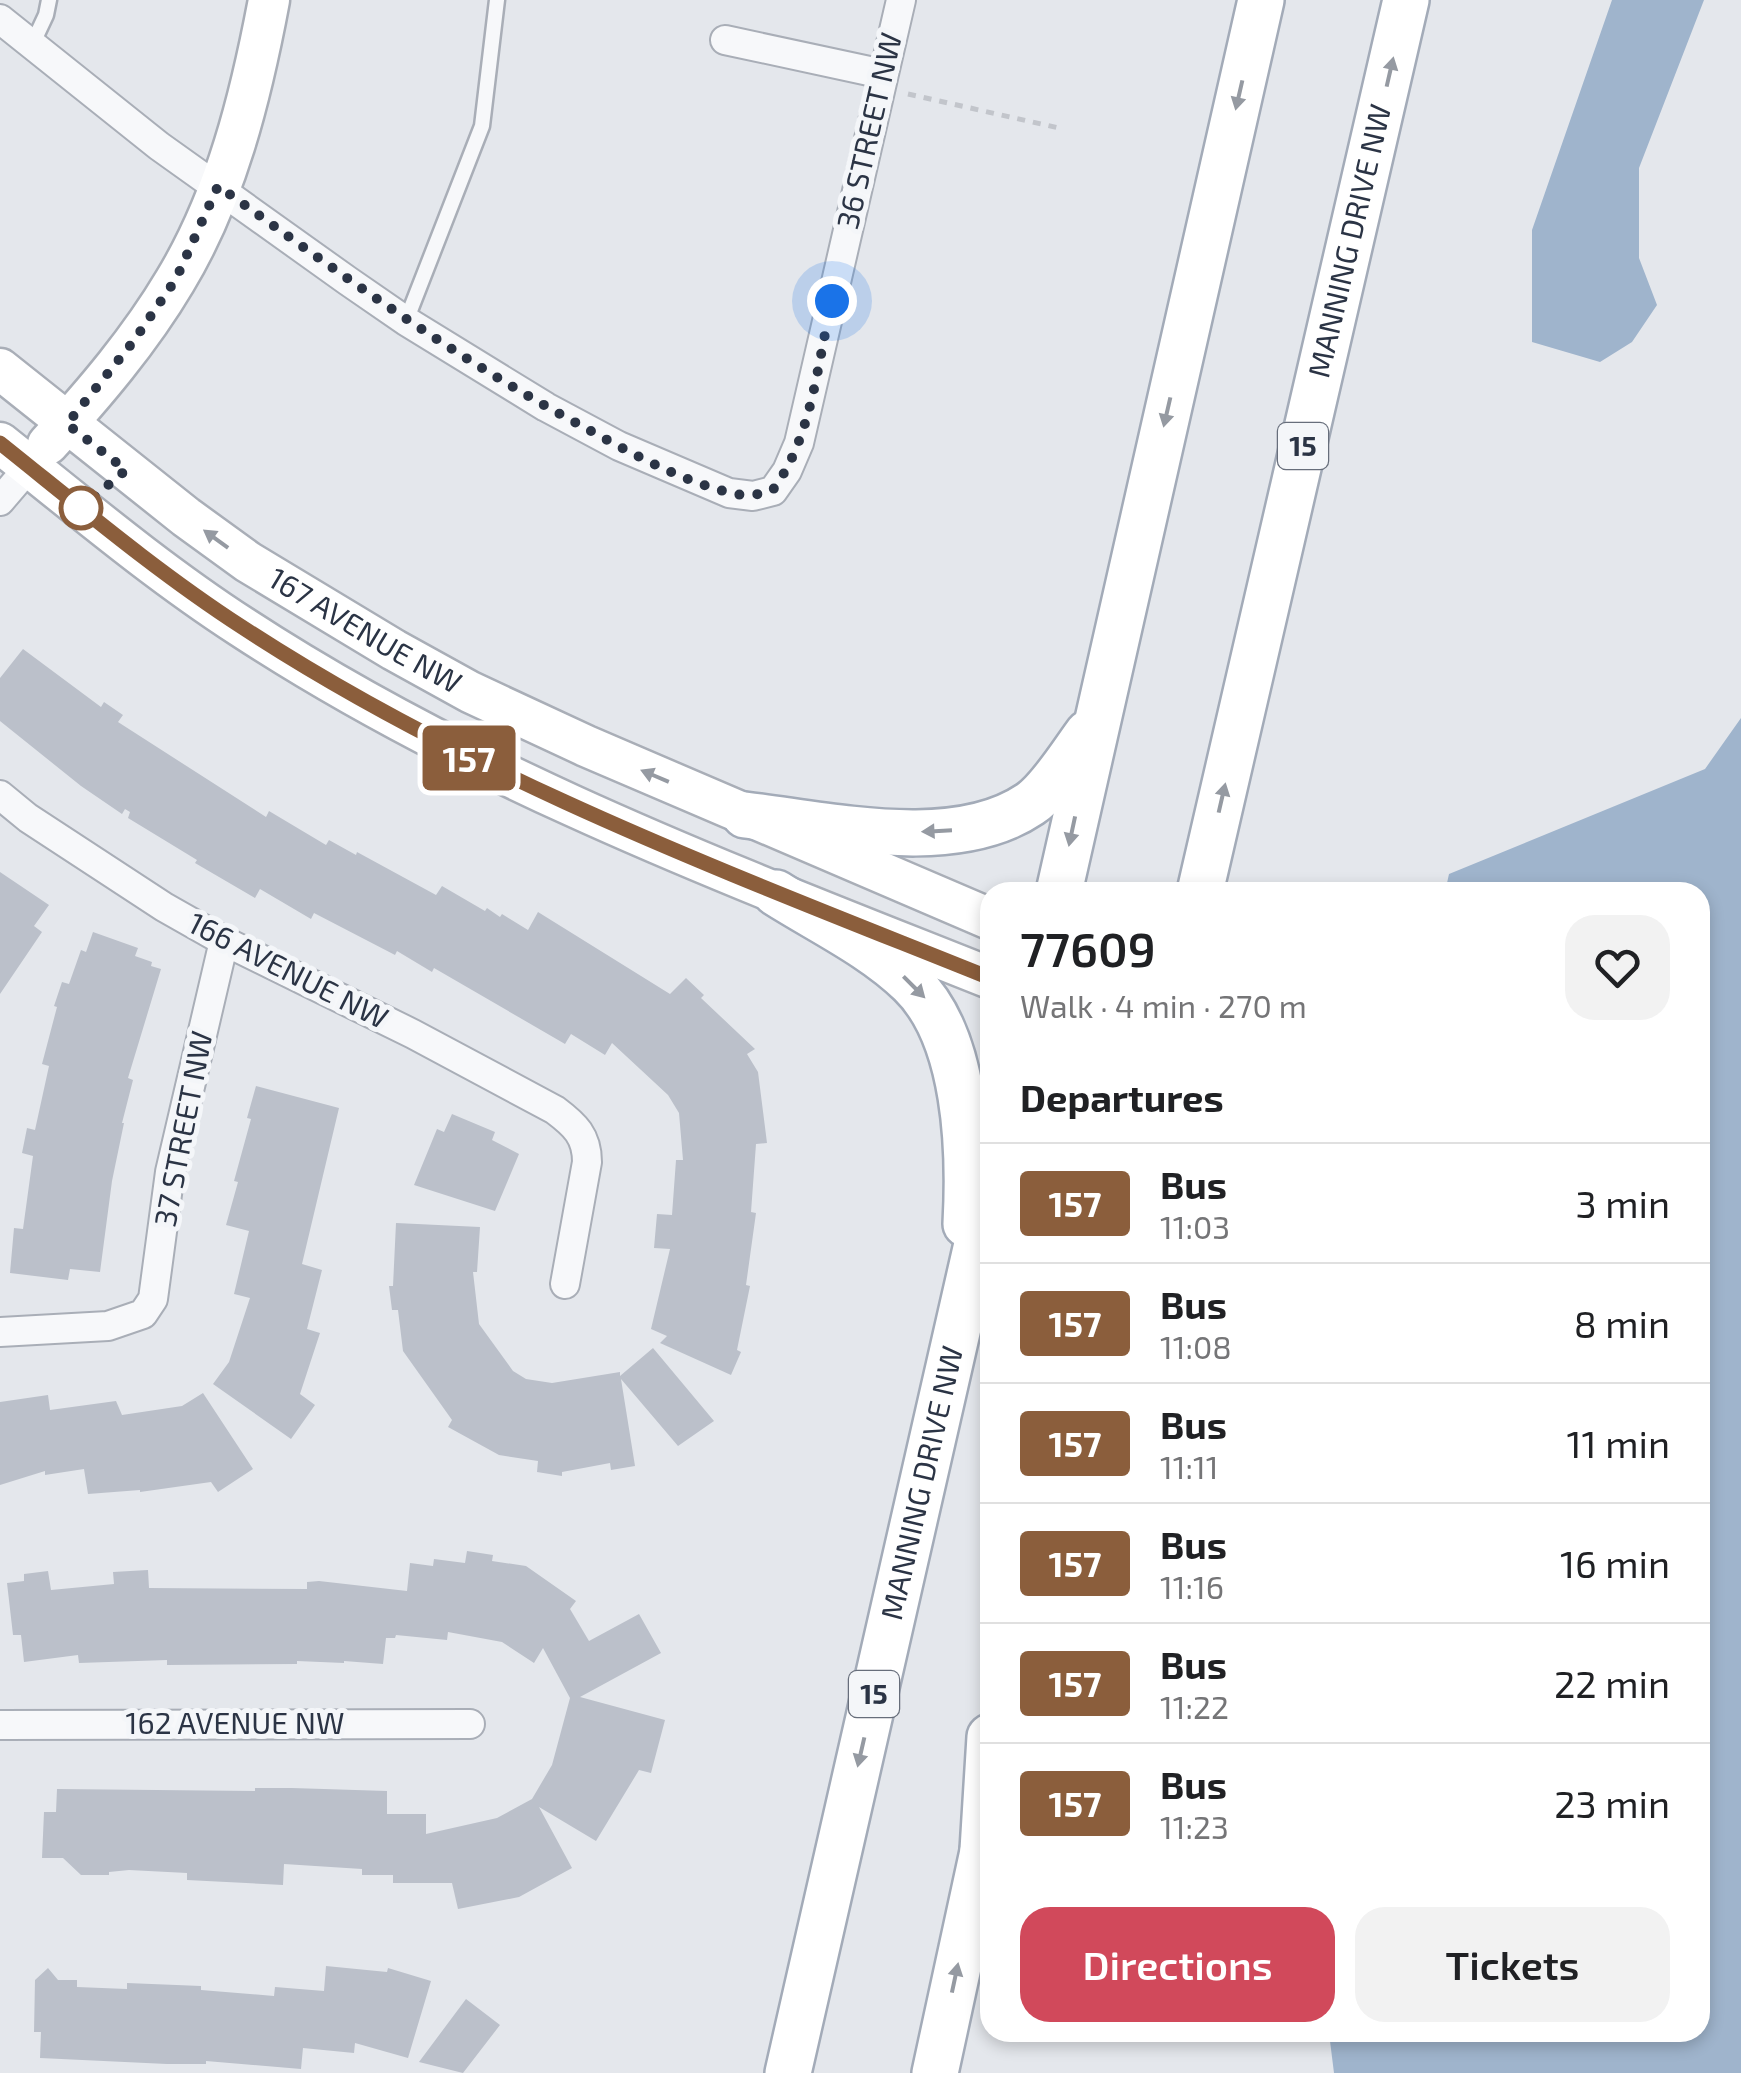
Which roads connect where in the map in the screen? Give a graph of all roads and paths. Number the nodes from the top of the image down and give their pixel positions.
1 (49, 0) edge
2 (268, 0) edge
3 (496, 0) edge
4 (900, 0) edge
5 (1261, 0) edge
6 (1406, 0) edge
7 (0, 19) edge
8 (726, 40) dead end
9 (32, 44) junction
10 (882, 81) junction
11 (1059, 128) dead end
12 (218, 186) junction
13 (406, 321) junction
14 (0, 369) edge
15 (35, 446) edge
16 (0, 501) edge
17 (1096, 724) junction
18 (0, 795) edge
19 (745, 815) junction
20 (1061, 882) edge
21 (1202, 882) edge
22 (776, 893) junction
23 (980, 915) edge
24 (224, 941) junction
25 (980, 974) edge
26 (980, 1229) edge
27 (565, 1284) dead end
28 (960, 1316) junction
29 (0, 1332) edge
30 (470, 1724) dead end
31 (0, 1725) edge
32 (980, 1862) edge
33 (788, 2073) edge
34 (934, 2073) edge

1 - 9 lane
2 - 12 main road
3 - 13 lane
4 - 10 street, 36 STREET NW
5 -> 17 main road
21 -> 6 main road, MANNING DRIVE NW / 15
7 - 9 street
8 - 10 street
9 - 12 street
10 - 11 path
10 - 13 street, 36 STREET NW
12 - 13 street
12 - 15 main road
14 - 15 main road, 167 AVENUE NW
15 - 16 street
19 -> 15 main road, 167 AVENUE NW
15 - 22 main road, 167 AVENUE NW
17 -> 19 main road
17 -> 20 main road
18 - 24 street, 166 AVENUE NW
19 - 23 main road, 167 AVENUE NW
22 - 25 main road, 167 AVENUE NW
22 -> 28 main road
24 - 27 street, 166 AVENUE NW
24 - 29 street, 37 STREET NW
26 - 28 main road, MANNING DRIVE NW
28 -> 33 main road, MANNING DRIVE NW / 15
30 - 31 street, 162 AVENUE NW
34 -> 32 main road

